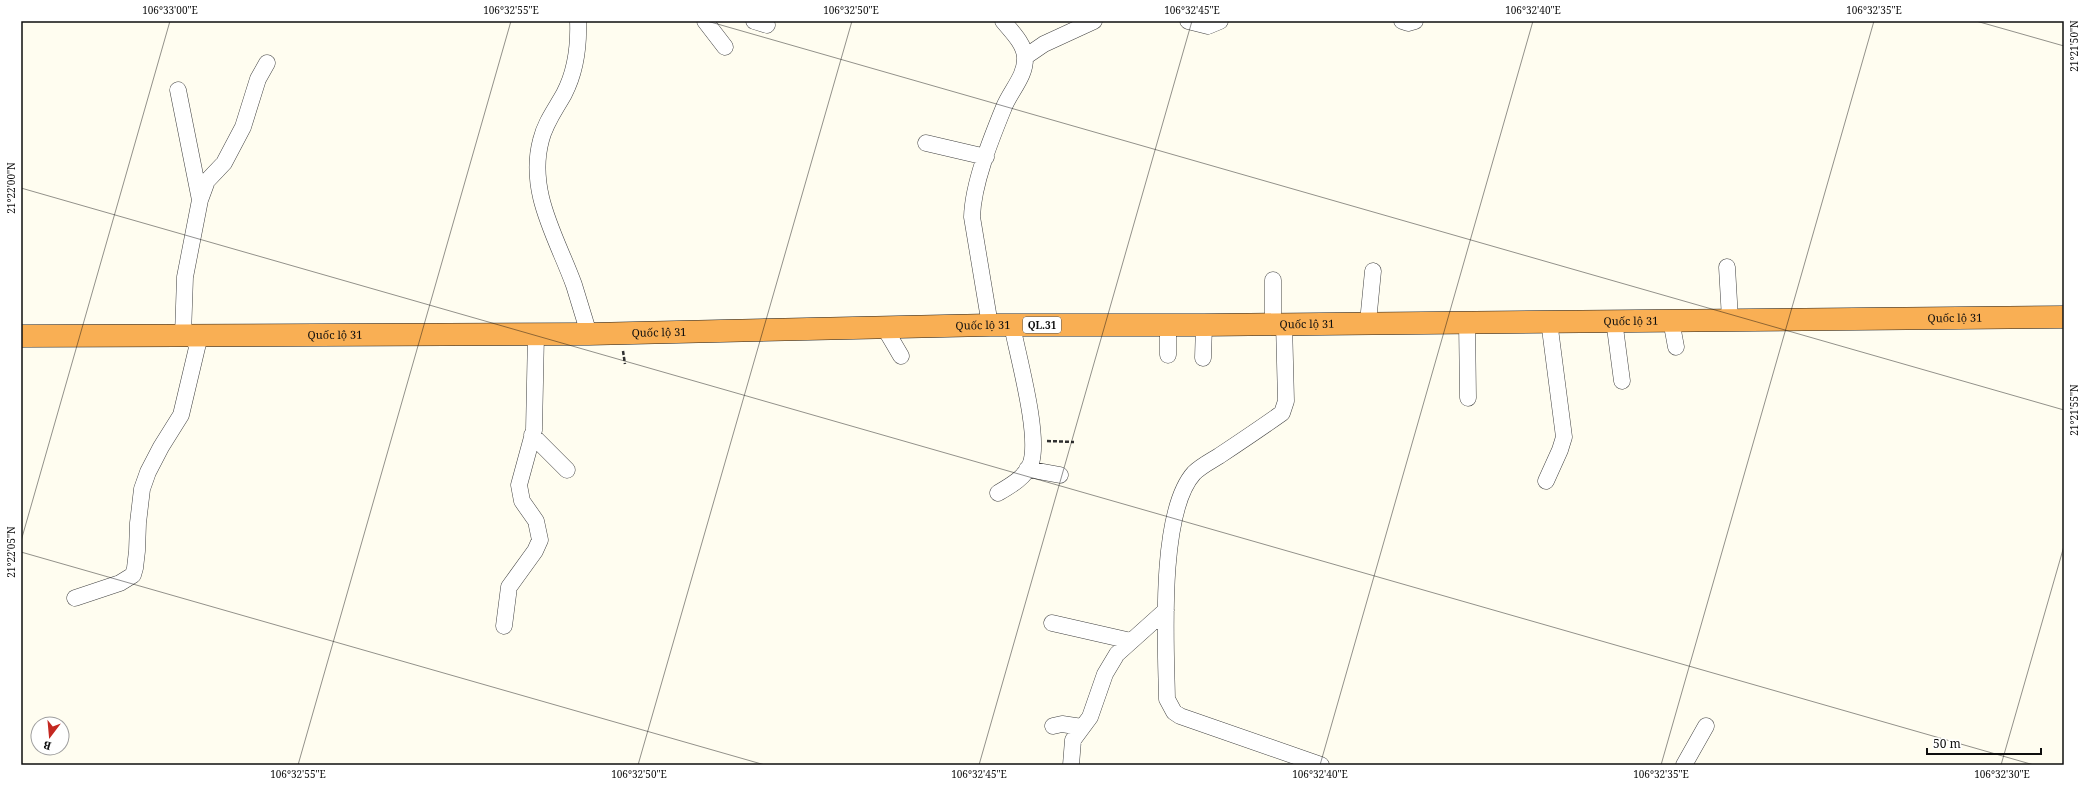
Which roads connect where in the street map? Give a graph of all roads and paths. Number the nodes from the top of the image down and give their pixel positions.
1 (578, 21) edge
2 (705, 21) edge
3 (1003, 21) edge
4 (1094, 21) edge
5 (1188, 21) edge
6 (1220, 21) edge
7 (1402, 21) edge
8 (1415, 21) edge
9 (1069, 26) edge
10 (725, 47) dead end
11 (1025, 57) junction
12 (267, 63) dead end
13 (178, 90) dead end
14 (926, 143) dead end
15 (986, 157) junction
16 (200, 200) junction
17 (1727, 267) dead end
18 (1373, 271) dead end
19 (1273, 280) dead end
20 (2064, 317) edge
21 (1730, 319) junction
22 (1614, 320) junction
23 (1671, 320) junction
24 (1549, 321) junction
25 (1368, 322) junction
26 (1468, 322) junction
27 (1278, 323) junction
28 (1001, 325) junction
29 (1168, 325) junction
30 (1204, 325) junction
31 (884, 327) junction
32 (536, 334) junction
33 (589, 334) junction
34 (21, 336) edge
35 (194, 339) junction
36 (1676, 347) dead end
37 (1168, 355) dead end
38 (900, 356) dead end
39 (1203, 358) dead end
40 (1622, 381) dead end
41 (1468, 398) dead end
42 (532, 435) junction
43 (1033, 440) junction
44 (1074, 442) dead end
45 (1027, 469) junction
46 (567, 470) dead end
47 (1060, 475) dead end
48 (1546, 481) dead end
49 (998, 493) dead end
50 (75, 598) dead end
51 (1166, 610) junction
52 (1052, 623) dead end
53 (504, 626) dead end
54 (1131, 641) junction
55 (1053, 726) dead end
56 (1706, 726) dead end
57 (1082, 727) junction
58 (1071, 765) edge
59 (1321, 765) edge
60 (1684, 765) edge

1 - 33 street
2 - 10 street
3 - 11 street
4 - 9 street
5 - 6 street
7 - 8 street
9 - 11 street
11 - 15 street
12 - 16 street
13 - 16 street
14 - 15 street
15 - 28 street
16 - 35 street
17 - 21 street
18 - 25 street
19 - 27 street
20 - 21 highway, Quốc lộ 31 / QL.31
21 - 23 highway, Quốc lộ 31 / QL.31
22 - 23 highway, Quốc lộ 31 / QL.31
22 - 24 highway, Quốc lộ 31 / QL.31
22 - 40 street
23 - 36 street
24 - 26 highway, Quốc lộ 31 / QL.31
24 - 48 street
25 - 26 highway, Quốc lộ 31 / QL.31
25 - 27 highway, Quốc lộ 31 / QL.31
26 - 41 street
27 - 30 highway, Quốc lộ 31 / QL.31
27 - 51 street
28 - 29 highway, Quốc lộ 31 / QL.31
28 - 31 highway, Quốc lộ 31 / QL.31
28 - 43 street
29 - 30 highway, Quốc lộ 31 / QL.31
29 - 37 street
30 - 39 street
31 - 33 highway, Quốc lộ 31 / QL.31
31 - 38 street
32 - 33 highway, Quốc lộ 31 / QL.31
32 - 35 highway, Quốc lộ 31 / QL.31
32 - 42 street
34 - 35 highway, Quốc lộ 31 / QL.31
35 - 50 street
42 - 46 street
42 - 53 street
43 - 44 path
43 - 45 street
45 - 47 street
45 - 49 street
51 - 54 street
51 - 59 street
52 - 54 street
54 - 57 street
55 - 57 street
56 - 60 street
57 - 58 street

